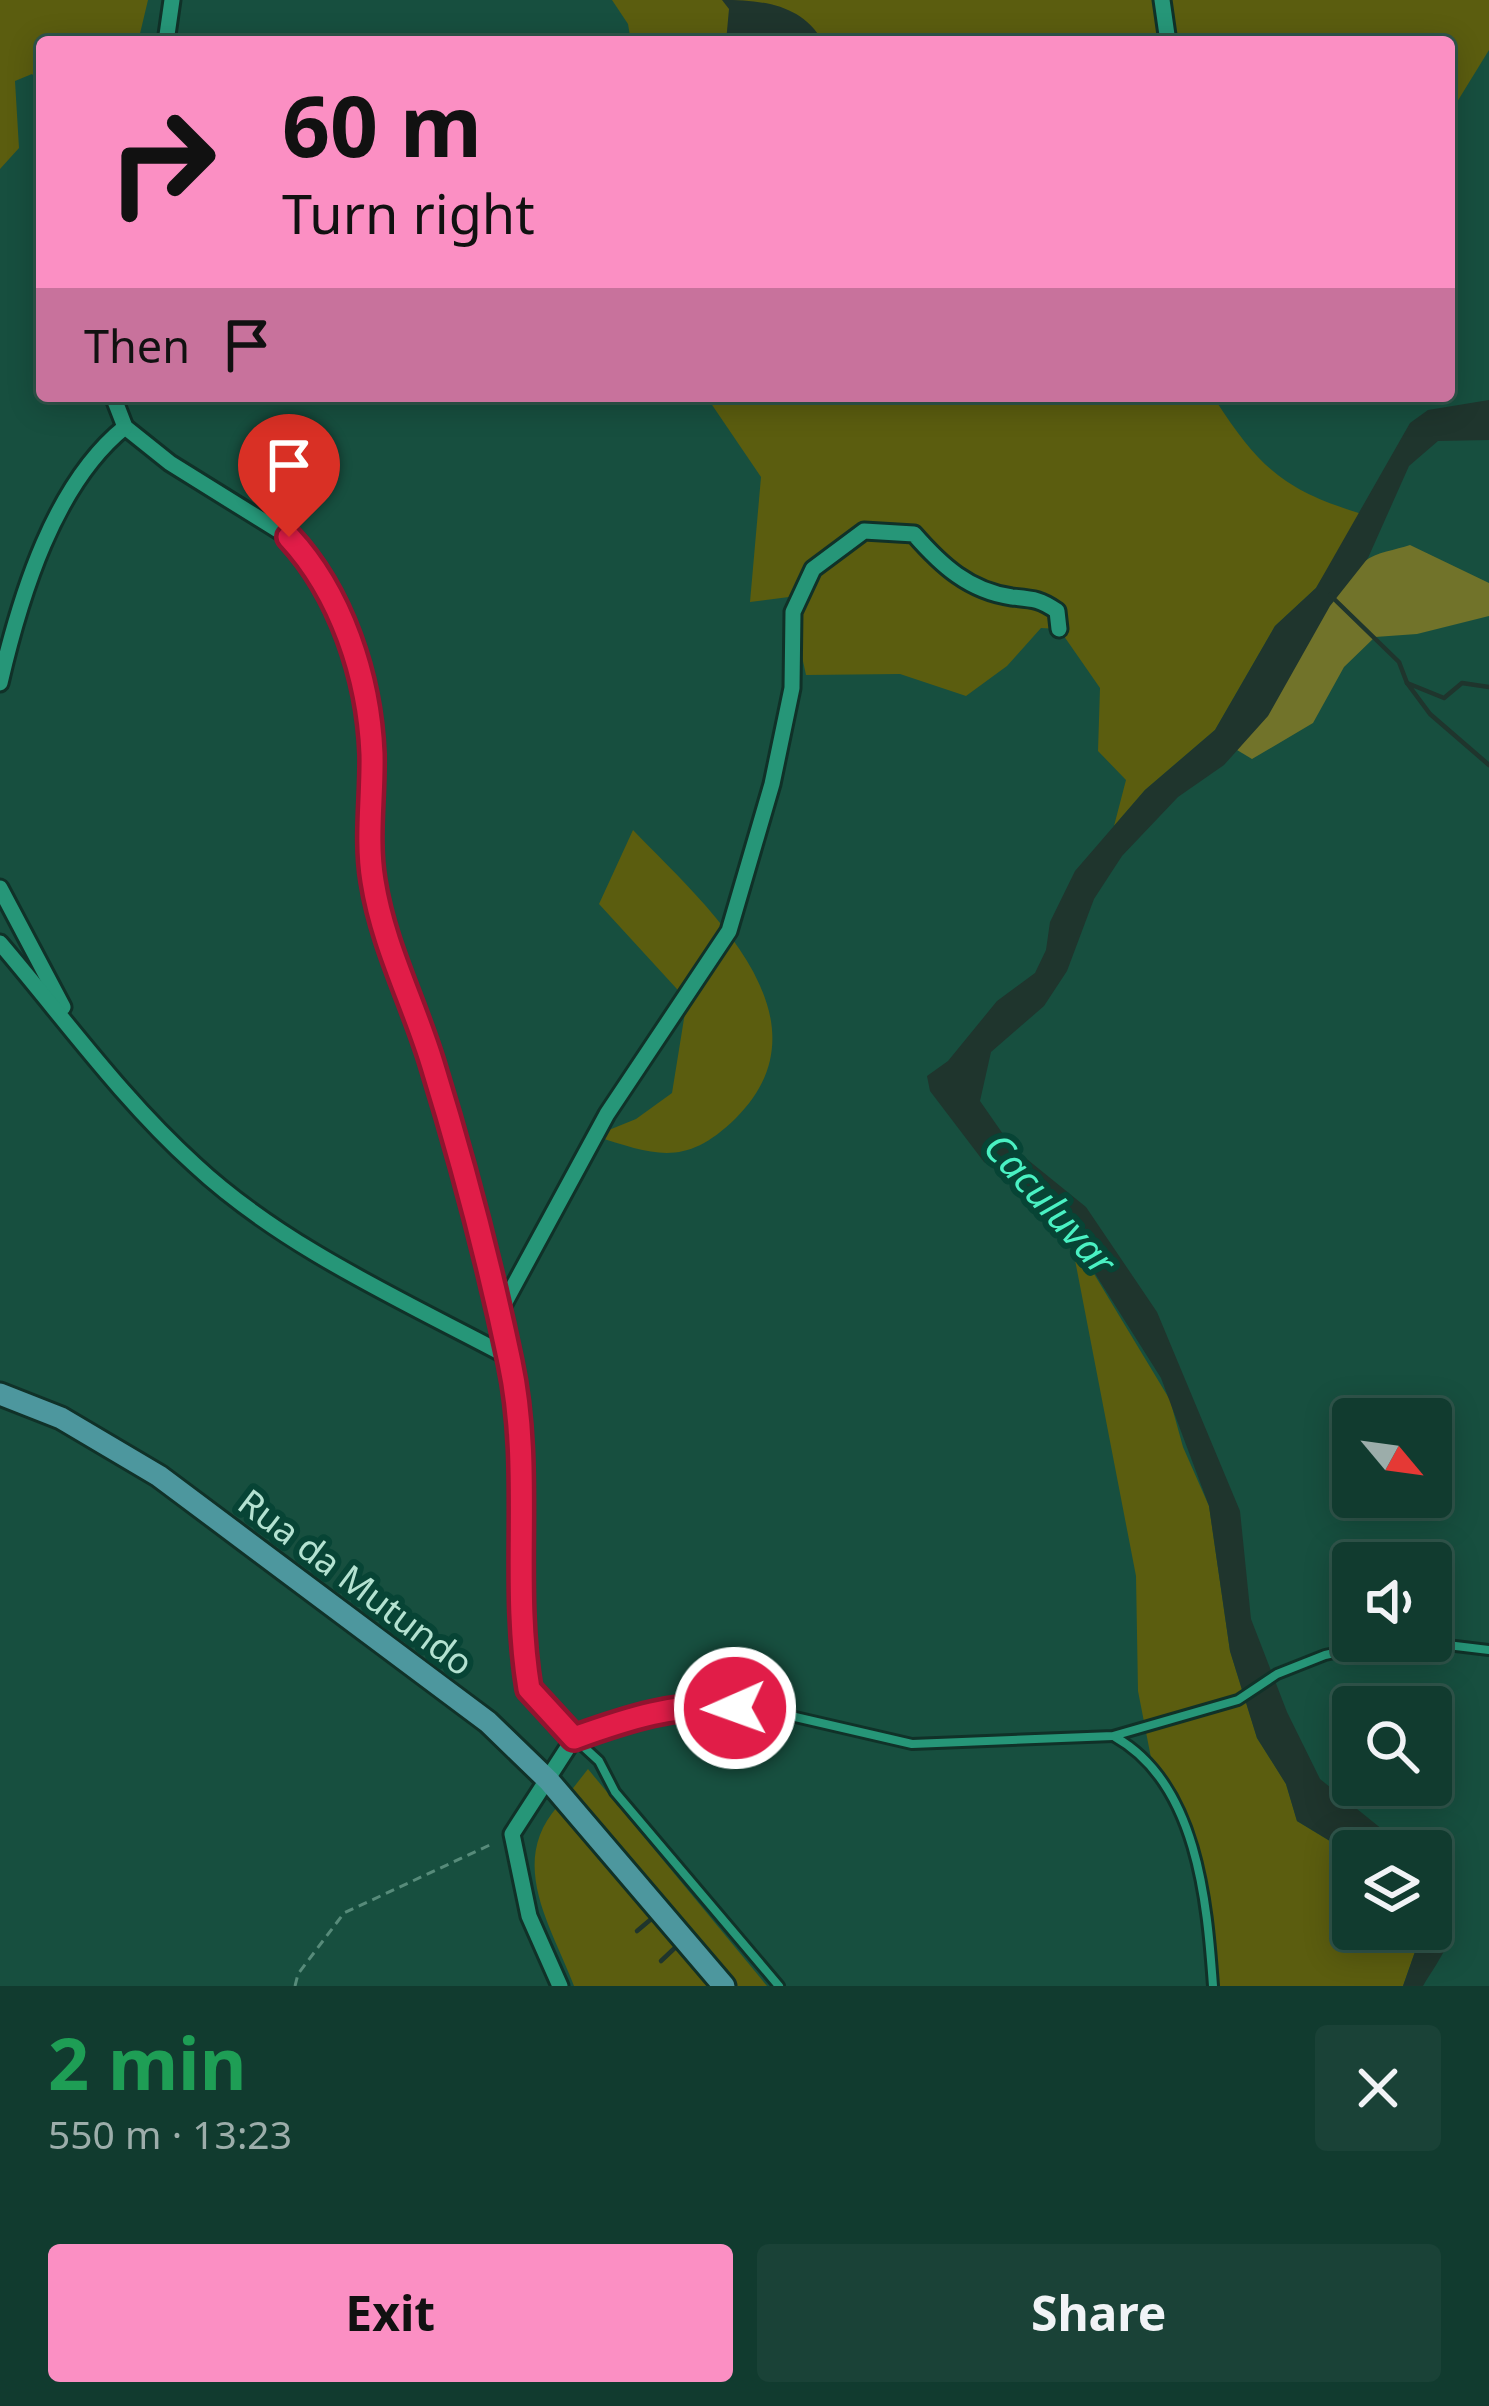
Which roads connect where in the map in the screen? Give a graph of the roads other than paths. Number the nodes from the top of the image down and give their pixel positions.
1 (172, 0) edge
2 (1162, 0) edge
3 (167, 36) edge
4 (1167, 36) edge
5 (115, 402) edge
6 (125, 427) junction
7 (1059, 629) dead end
8 (0, 683) edge
9 (0, 888) edge
10 (0, 943) edge
11 (76, 1032) junction
12 (499, 1313) junction
13 (509, 1357) junction
14 (0, 1394) edge
15 (1452, 1646) edge
16 (1489, 1650) edge
17 (1332, 1654) edge
18 (1113, 1736) junction
19 (574, 1738) junction
20 (549, 1781) junction
21 (560, 1986) edge
22 (724, 1986) edge
23 (779, 1986) edge
24 (1213, 1986) edge

1 - 3 street
2 - 4 street
5 - 6 street
6 - 8 street
6 - 12 street
7 - 12 street
9 - 11 street
10 - 11 street
11 - 13 street
12 - 13 street
13 - 19 street
14 - 20 main road, Rua da Mutundo
15 - 16 lane
17 - 18 lane
18 - 19 lane
18 - 24 lane
19 - 20 street
19 - 23 lane
20 - 21 street
20 - 22 main road, Rua da Mutundo

